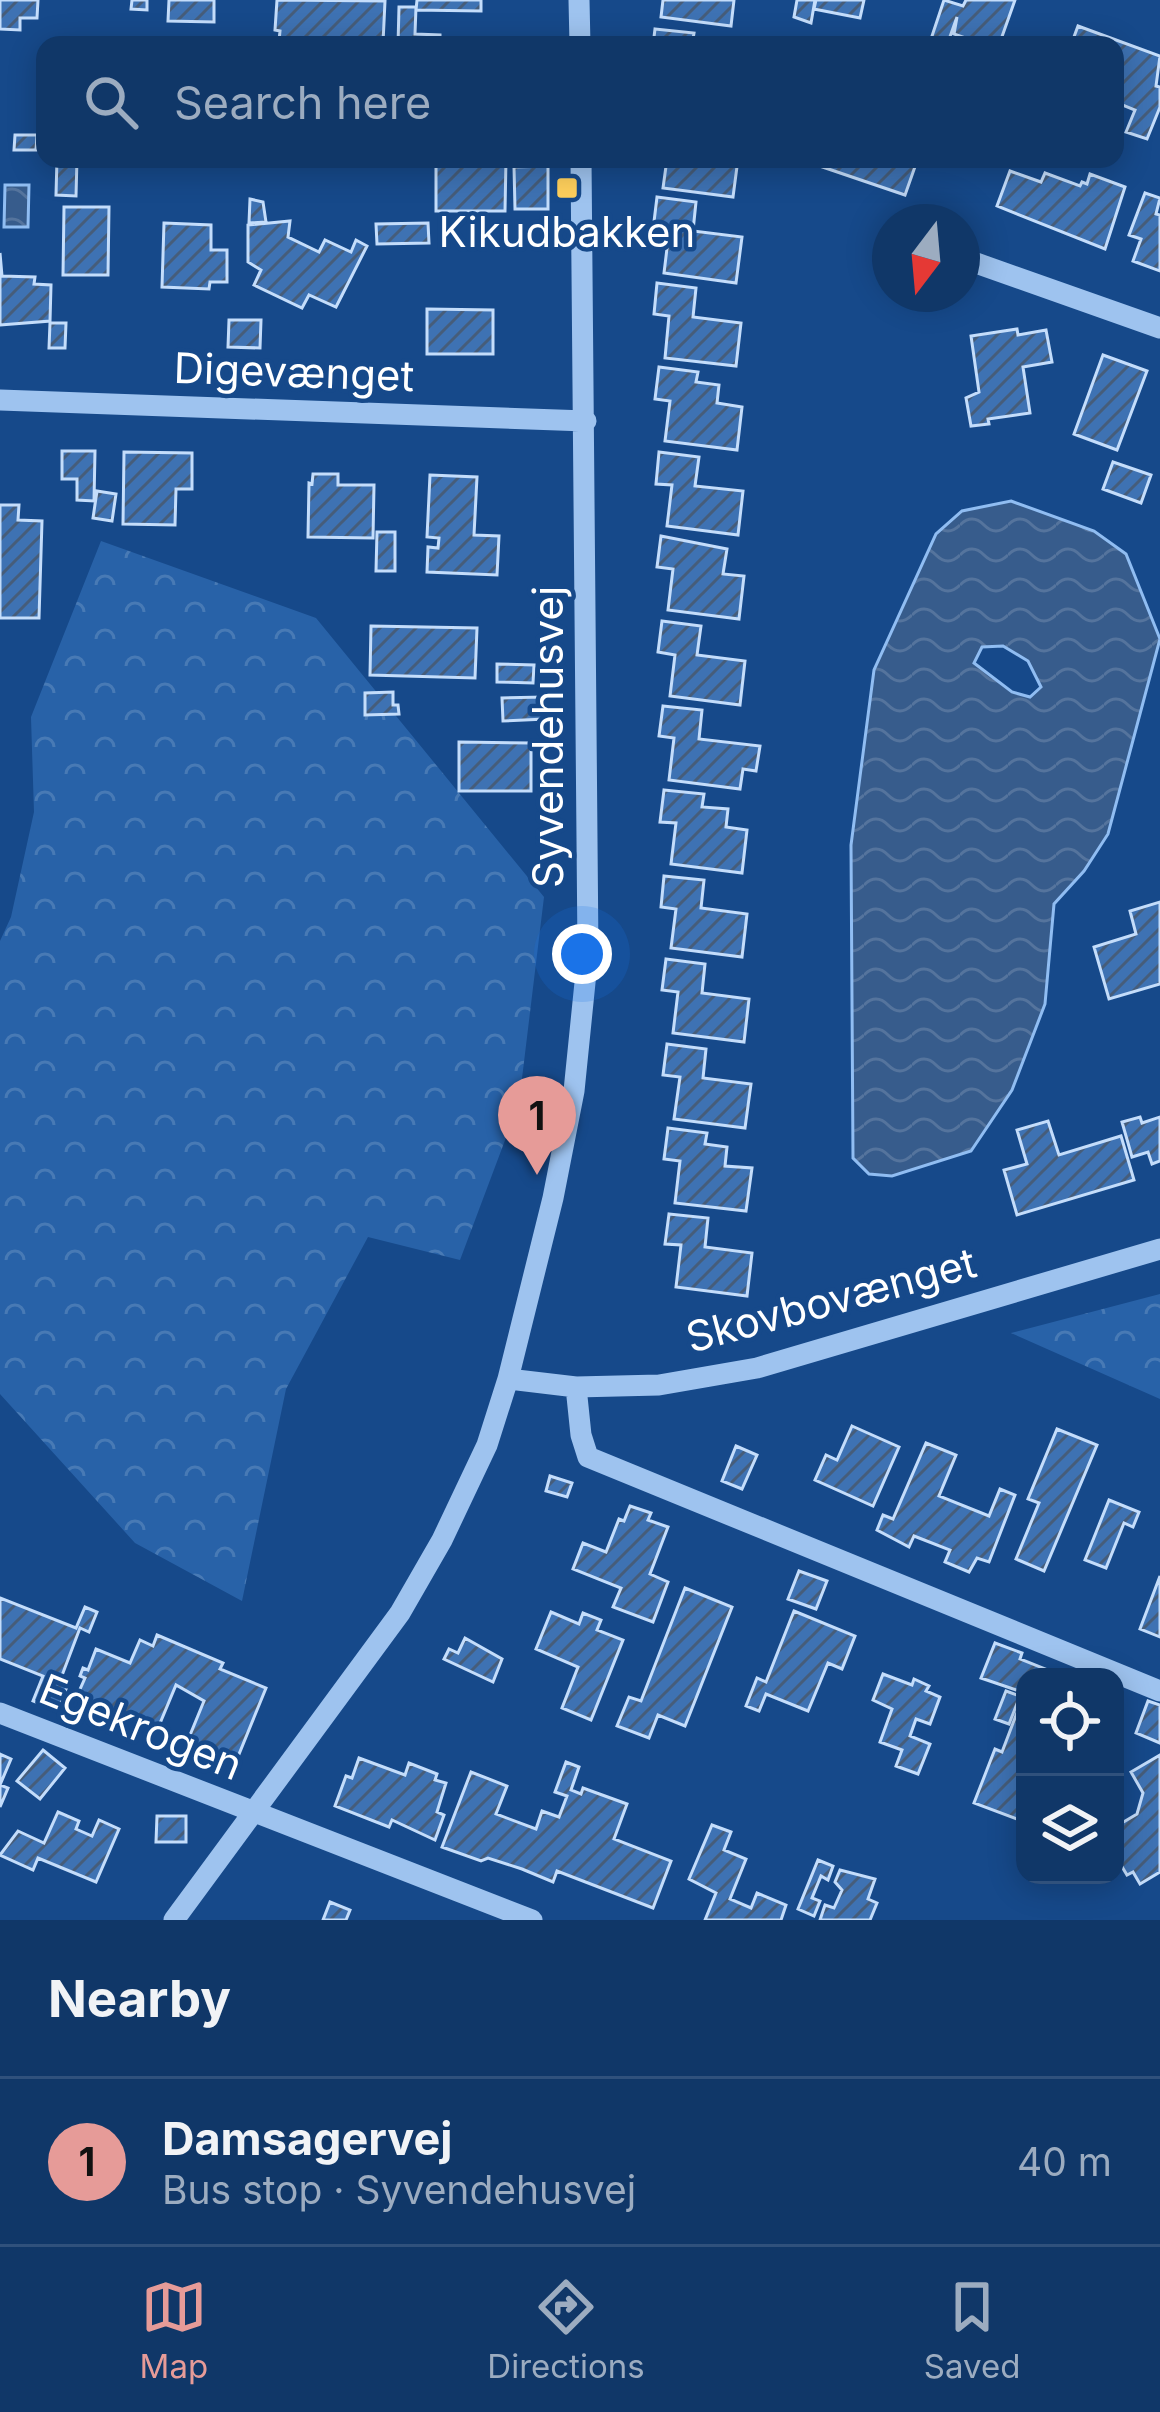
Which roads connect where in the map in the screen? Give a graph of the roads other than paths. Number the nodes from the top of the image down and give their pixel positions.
1 (579, 0) edge
2 (580, 36) edge
3 (581, 168) edge
4 (980, 264) edge
5 (1160, 328) edge
6 (0, 400) edge
7 (586, 421) junction
8 (1160, 1249) edge
9 (508, 1378) junction
10 (576, 1387) junction
11 (1160, 1690) edge
12 (0, 1713) edge
13 (254, 1814) junction
14 (174, 1920) edge
15 (532, 1920) edge

1 - 2 street
3 - 7 street, Syvendehusvej
4 - 5 street
6 - 7 street, Digevænget
7 - 9 street, Syvendehusvej
8 - 10 street, Skovbovænget
9 - 10 street, Skovbovænget
9 - 13 street
10 - 11 street
12 - 13 street, Egekrogen
13 - 14 street
13 - 15 street, Egekrogen

